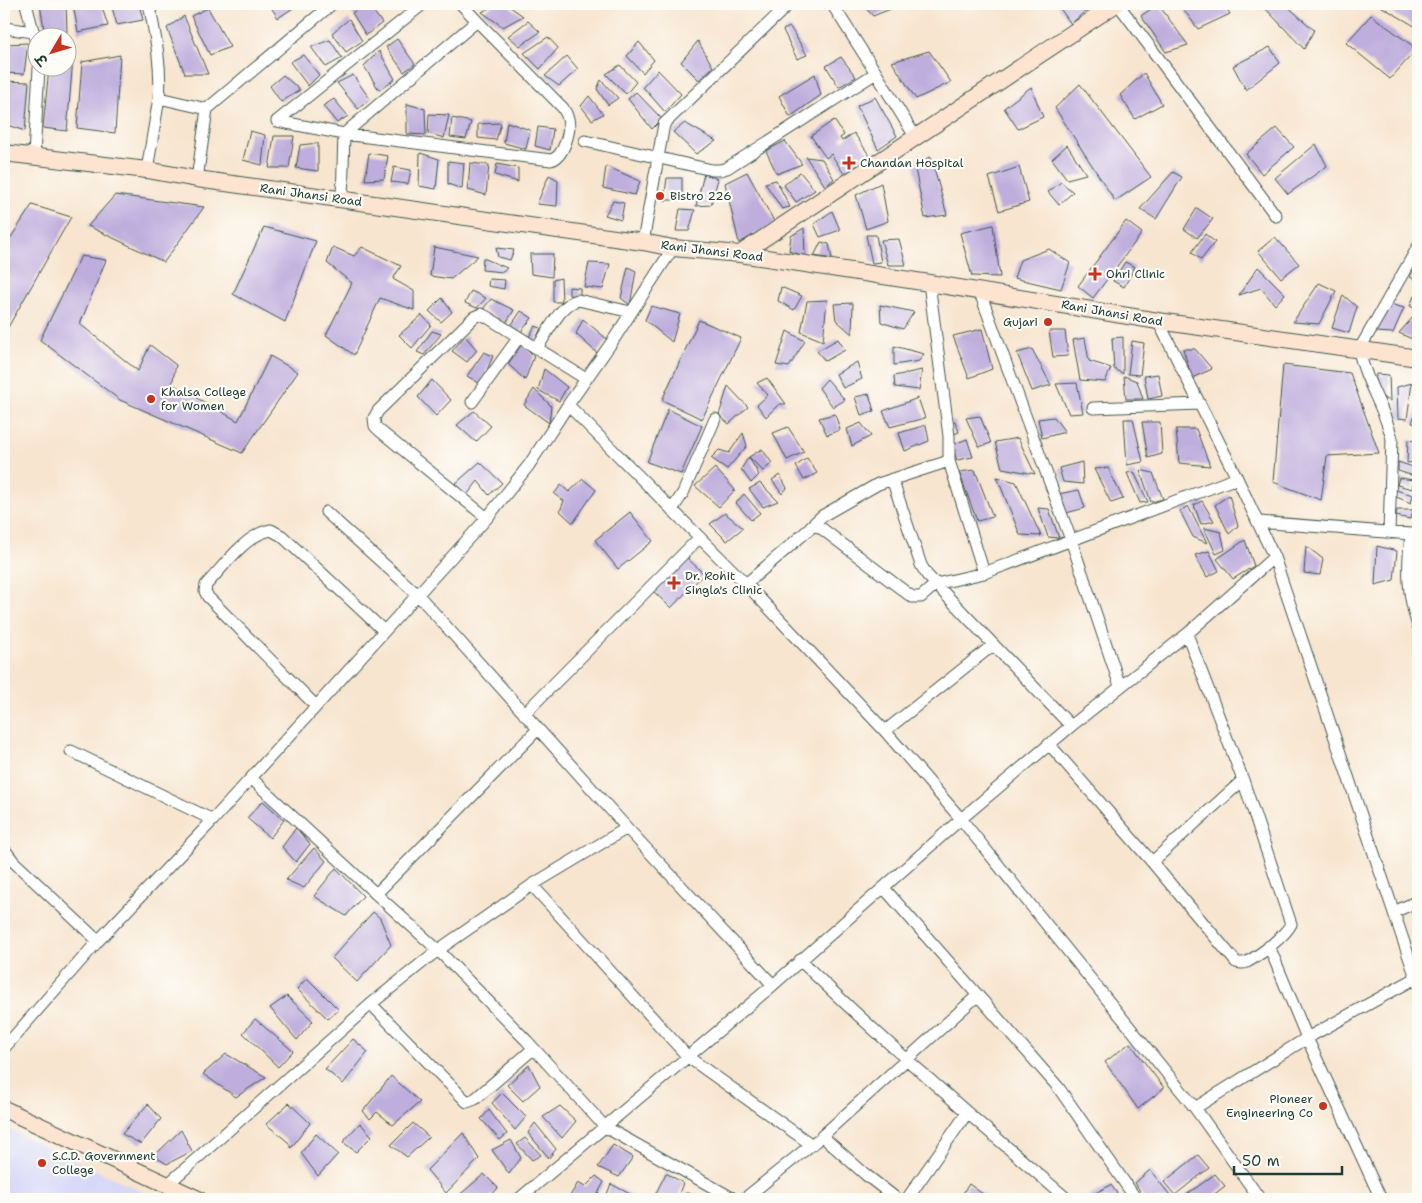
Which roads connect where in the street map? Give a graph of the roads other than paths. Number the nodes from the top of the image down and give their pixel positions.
1 (26, 4) edge
2 (148, 4) edge
3 (332, 4) edge
4 (423, 4) edge
5 (461, 4) edge
6 (789, 4) edge
7 (832, 4) edge
8 (1117, 4) edge
9 (477, 21) junction
10 (4, 28) edge
11 (33, 28) edge
12 (28, 31) edge
13 (876, 72) junction
14 (38, 78) edge
15 (159, 98) junction
16 (207, 109) junction
17 (344, 134) junction
18 (916, 138) junction
19 (586, 141) dead end
20 (4, 153) edge
21 (34, 156) junction
22 (658, 158) junction
23 (147, 170) junction
24 (197, 179) junction
25 (342, 199) junction
26 (1276, 216) dead end
27 (643, 242) junction
28 (1418, 247) edge
29 (672, 248) junction
30 (740, 254) junction
31 (929, 282) junction
32 (979, 290) junction
33 (631, 312) junction
34 (1158, 321) junction
35 (519, 337) junction
36 (537, 348) junction
37 (1359, 350) junction
38 (1418, 358) edge
39 (586, 380) junction
40 (472, 402) dead end
41 (1200, 404) junction
42 (568, 405) junction
43 (1094, 408) dead end
44 (715, 419) dead end
45 (949, 461) junction
46 (1237, 478) junction
47 (892, 479) junction
48 (672, 510) junction
49 (326, 512) dead end
50 (487, 518) junction
51 (1259, 522) junction
52 (810, 527) junction
53 (1389, 533) junction
54 (1414, 534) edge
55 (699, 538) junction
56 (1071, 540) junction
57 (1274, 557) junction
58 (984, 573) junction
59 (746, 584) junction
60 (936, 584) junction
61 (418, 595) junction
62 (1418, 626) edge
63 (384, 631) junction
64 (1187, 634) junction
65 (993, 645) junction
66 (1120, 686) junction
67 (316, 706) junction
68 (524, 714) junction
69 (1071, 726) junction
70 (538, 729) junction
71 (885, 731) junction
72 (1049, 744) junction
73 (71, 751) dead end
74 (251, 778) junction
75 (1242, 780) junction
76 (961, 819) junction
77 (213, 820) junction
78 (627, 828) junction
79 (4, 850) edge
80 (1152, 862) junction
81 (532, 885) junction
82 (884, 888) junction
83 (376, 894) junction
84 (1418, 901) edge
85 (1394, 912) junction
86 (98, 941) junction
87 (1269, 946) junction
88 (438, 950) junction
89 (800, 960) junction
90 (1417, 981) edge
91 (773, 985) junction
92 (978, 995) junction
93 (372, 1004) junction
94 (1307, 1038) junction
95 (4, 1048) edge
96 (533, 1048) junction
97 (688, 1057) junction
98 (907, 1060) junction
99 (1195, 1108) junction
100 (4, 1109) edge
101 (967, 1113) junction
102 (605, 1127) junction
103 (822, 1136) junction
104 (812, 1145) junction
105 (168, 1184) junction
106 (522, 1196) edge
107 (198, 1199) edge
108 (538, 1199) edge
109 (734, 1199) edge
110 (744, 1199) edge
111 (897, 1199) edge
112 (907, 1199) edge
113 (1067, 1199) edge
114 (1136, 1199) edge
115 (1260, 1199) edge
116 (1381, 1199) edge

1 - 11 street
2 - 15 street
3 - 16 street
4 - 17 street
5 - 9 street
6 - 22 street
7 - 13 street
8 - 18 street
8 - 26 street
9 - 17 street
9 - 17 street
10 - 12 street
13 - 18 street
13 - 22 street
14 - 21 street
15 - 16 street
15 - 23 street
16 - 24 street
17 - 25 street
18 - 30 street
19 - 22 street
20 - 21 street, Rani Jhansi Road
21 - 23 street, Rani Jhansi Road
22 - 27 street
23 - 24 street, Rani Jhansi Road
24 - 25 street, Rani Jhansi Road
25 - 27 street, Rani Jhansi Road
27 - 29 street, Rani Jhansi Road
28 - 37 street
29 - 30 street, Rani Jhansi Road
29 - 33 street
30 - 31 street, Rani Jhansi Road
31 - 32 street, Rani Jhansi Road
31 - 45 street
32 - 34 street, Rani Jhansi Road
32 - 56 street
33 - 36 street
33 - 39 street
34 - 37 street, Rani Jhansi Road
34 - 41 street
35 - 36 street
35 - 40 street
35 - 50 street
36 - 39 street
37 - 38 street, Rani Jhansi Road
37 - 53 street
39 - 42 street
41 - 43 street
41 - 46 street
42 - 48 street
42 - 50 street
44 - 48 street
45 - 47 street
45 - 58 street
46 - 51 street
46 - 56 street
47 - 52 street
47 - 60 street
48 - 55 street
49 - 61 street
50 - 61 street
51 - 53 street
51 - 57 street
52 - 59 street
52 - 60 street
53 - 54 street
54 - 62 street
55 - 59 street
55 - 68 street
56 - 58 street
56 - 66 street
57 - 64 street
57 - 85 street
58 - 60 street
59 - 71 street
60 - 65 street
61 - 63 street
61 - 68 street
63 - 67 street
63 - 67 street
64 - 66 street
64 - 75 street
65 - 69 street
65 - 71 street
66 - 69 street
67 - 74 street
68 - 70 street
69 - 72 street
70 - 78 street
70 - 83 street
71 - 76 street
72 - 76 street
72 - 80 street
73 - 77 street
74 - 77 street
74 - 83 street
75 - 80 street
75 - 87 street
76 - 82 street
76 - 99 street
77 - 86 street
78 - 81 street
78 - 91 street
79 - 86 street
80 - 87 street
81 - 88 street
81 - 97 street
82 - 89 street
82 - 92 street
83 - 88 street
84 - 85 street
85 - 90 street
86 - 95 street
87 - 94 street
88 - 93 street
88 - 96 street
89 - 91 street
89 - 98 street
90 - 94 street
91 - 97 street
92 - 98 street
92 - 114 street
93 - 96 street
93 - 105 street
94 - 99 street
94 - 116 street
96 - 102 street
97 - 102 street
97 - 104 street
98 - 101 street
98 - 103 street
99 - 115 street
100 - 105 street
101 - 112 street
101 - 113 street
102 - 106 street
102 - 109 street
103 - 104 street
103 - 111 street
104 - 110 street
105 - 107 street
106 - 108 street

